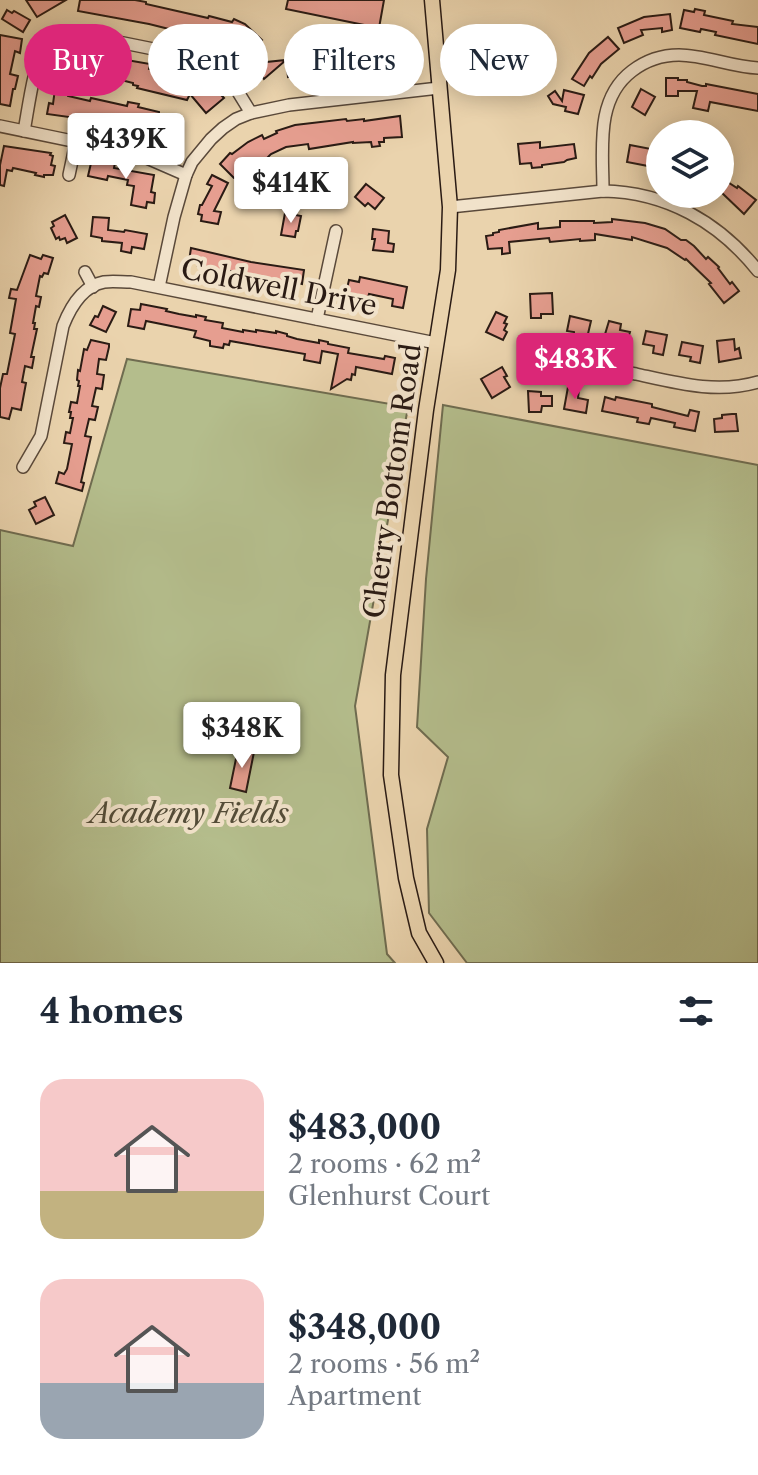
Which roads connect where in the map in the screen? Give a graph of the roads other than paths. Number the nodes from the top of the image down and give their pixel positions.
1 (432, 0) edge
2 (758, 68) edge
3 (439, 88) junction
4 (251, 113) junction
5 (0, 126) edge
6 (24, 131) junction
7 (76, 142) junction
8 (69, 175) dead end
9 (186, 175) junction
10 (603, 191) junction
11 (450, 207) junction
12 (336, 231) dead end
13 (758, 271) edge
14 (85, 272) dead end
15 (93, 287) junction
16 (159, 287) junction
17 (317, 319) junction
18 (436, 343) junction
19 (538, 355) dead end
20 (758, 382) edge
21 (23, 467) dead end
22 (436, 963) edge

1 - 3 main road, Cherry Bottom Road
2 - 10 street
3 - 4 street
3 - 11 main road, Cherry Bottom Road
4 - 6 street
4 - 9 street
5 - 6 street
6 - 7 street
7 - 8 street
7 - 9 street
9 - 16 street
10 - 11 street
10 - 13 street
11 - 18 main road, Cherry Bottom Road
12 - 17 street
14 - 15 street
15 - 16 street, Coldwell Drive
15 - 21 street
16 - 17 street, Coldwell Drive
17 - 18 street, Coldwell Drive
18 - 22 main road, Cherry Bottom Road
19 - 20 street

